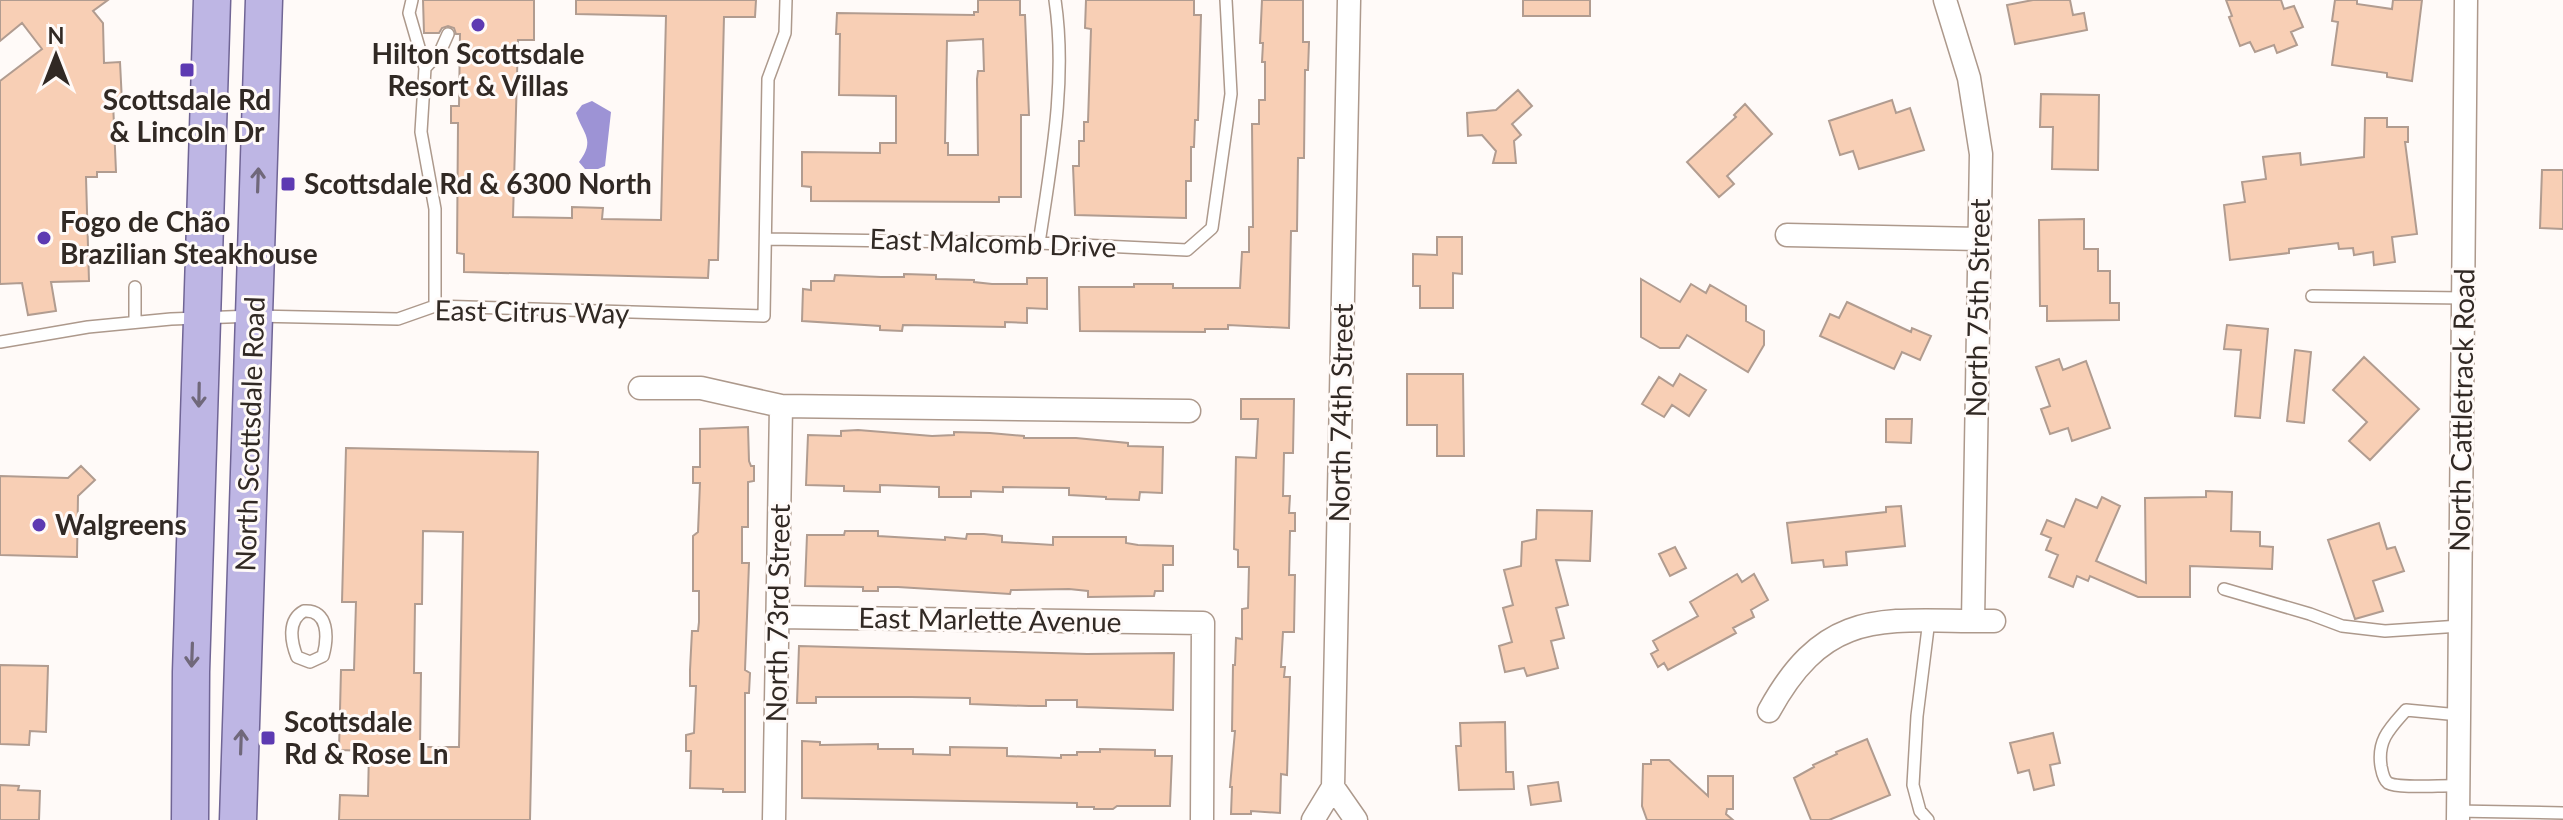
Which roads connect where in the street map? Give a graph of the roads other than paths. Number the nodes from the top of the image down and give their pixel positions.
1 (212, 0) edge
2 (264, 0) edge
3 (412, 0) edge
4 (786, 0) edge
5 (1055, 0) edge
6 (1226, 0) edge
7 (1349, 0) edge
8 (1945, 0) edge
9 (2466, 0) edge
10 (448, 34) dead end
11 (425, 68) junction
12 (1787, 235) dead end
13 (767, 239) junction
14 (1979, 239) junction
15 (1039, 243) junction
16 (135, 287) dead end
17 (2312, 296) dead end
18 (2463, 298) junction
19 (435, 306) junction
20 (254, 316) junction
21 (201, 317) junction
22 (135, 322) junction
23 (0, 342) edge
24 (640, 388) dead end
25 (781, 406) junction
26 (1189, 411) dead end
27 (2224, 589) dead end
28 (311, 611) joint
29 (778, 617) junction
30 (1929, 620) junction
31 (2460, 626) junction
32 (1769, 711) dead end
33 (2459, 715) junction
34 (2459, 786) junction
35 (1333, 787) junction
36 (2563, 813) edge
37 (2457, 814) edge
38 (190, 820) edge
39 (238, 820) edge
40 (774, 820) edge
41 (1202, 820) edge
42 (1313, 820) edge
43 (1356, 820) edge
44 (1928, 820) edge

1 - 21 main road, North Scottsdale Road
20 -> 2 main road, North Scottsdale Road
3 - 11 lane
4 - 13 lane
5 - 15 lane
6 - 15 lane, East Malcomb Drive
7 - 35 street, North 74th Street
8 - 14 street, North 75th Street
9 - 18 street, North Cattletrack Road
10 - 11 lane
11 - 19 lane
12 - 14 street
13 - 15 lane, East Malcomb Drive
13 - 19 lane, East Citrus Way
14 - 30 street, North 75th Street
16 - 22 lane
17 - 18 lane
18 - 31 street, North Cattletrack Road
19 - 20 lane, East Citrus Way
20 - 21 lane, East Citrus Way
39 -> 20 main road, North Scottsdale Road
21 - 22 lane, East Citrus Way
21 -> 38 main road, North Scottsdale Road
22 - 23 lane, East Citrus Way
24 - 25 street
25 - 26 street
25 - 29 street, North 73rd Street
27 - 31 lane
28 - 28 lane
29 - 40 street, North 73rd Street
29 - 41 street, East Marlette Avenue
30 - 32 street
30 - 44 lane
31 - 33 street, North Cattletrack Road
33 - 34 street, North Cattletrack Road
33 - 34 lane
34 - 37 street, North Cattletrack Road
35 - 42 street
35 - 43 street
36 - 37 lane

